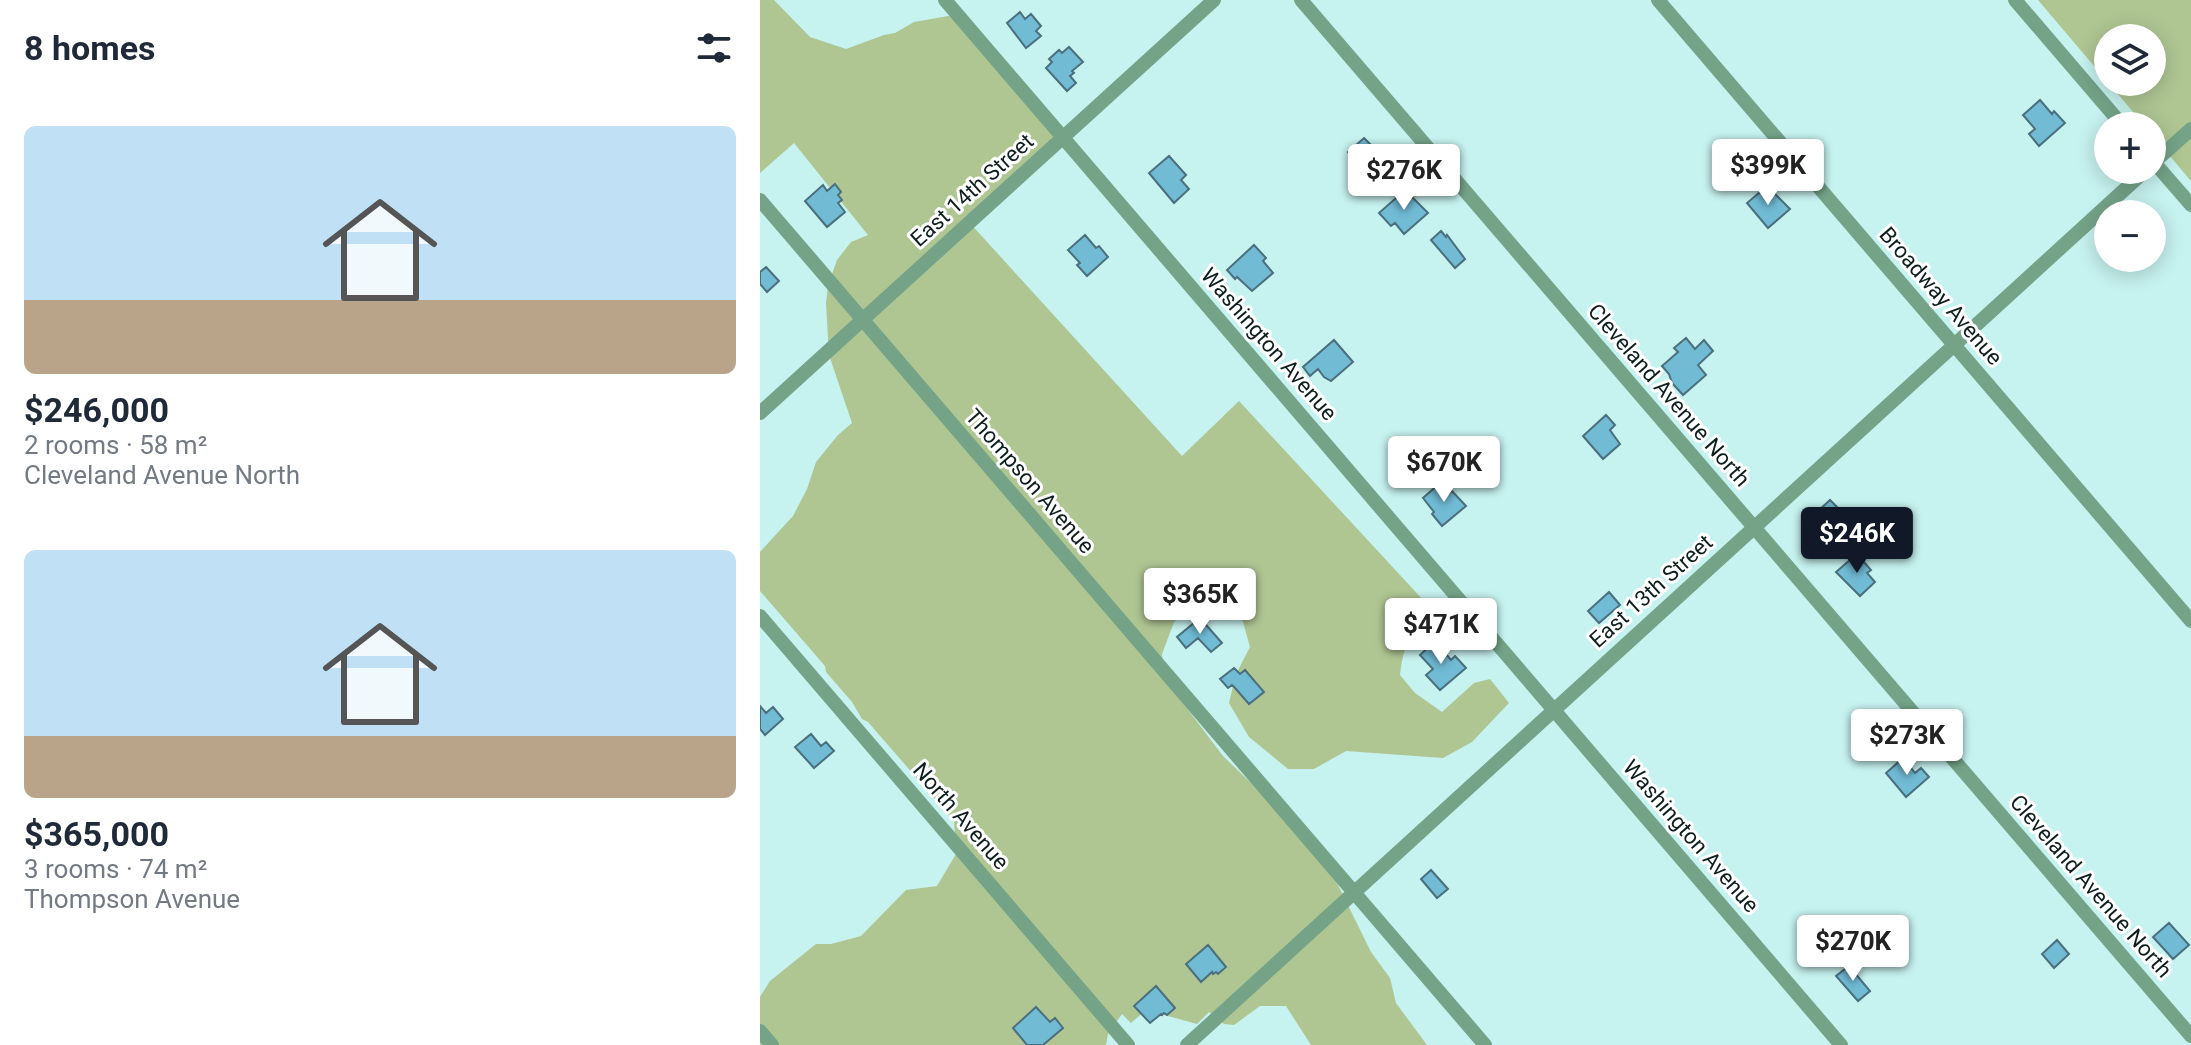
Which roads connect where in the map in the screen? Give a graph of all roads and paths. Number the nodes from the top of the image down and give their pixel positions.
1 (945, 0) edge
2 (1214, 0) edge
3 (1301, 0) edge
4 (1658, 0) edge
5 (2015, 0) edge
6 (2111, 112) edge
7 (2191, 129) edge
8 (1063, 137) junction
9 (2166, 151) edge
10 (2166, 179) edge
11 (2129, 184) edge
12 (760, 200) edge
13 (2191, 205) edge
14 (863, 320) junction
15 (1953, 345) junction
16 (760, 413) edge
17 (1753, 527) junction
18 (760, 616) edge
19 (2191, 621) edge
20 (1554, 710) junction
21 (1355, 893) junction
22 (760, 1031) edge
23 (2191, 1036) edge
24 (772, 1045) edge
25 (1128, 1045) edge
26 (1187, 1045) edge
27 (1485, 1045) edge
28 (1841, 1045) edge

1 - 8 street, Washington Avenue
2 - 8 street, East 14th Street
3 - 17 street, Cleveland Avenue North
4 - 15 street, Broadway Avenue
5 - 6 street
7 - 9 street, East 13th Street
8 - 14 street, East 14th Street
8 - 20 street, Washington Avenue
10 - 13 street
11 - 15 street, East 13th Street
12 - 14 street, Thompson Avenue
14 - 16 street, East 14th Street
14 - 21 street, Thompson Avenue
15 - 17 street, East 13th Street
15 - 19 street, Broadway Avenue
17 - 20 street, East 13th Street
17 - 23 street, Cleveland Avenue North
18 - 25 street, North Avenue
20 - 21 street, East 13th Street
20 - 28 street, Washington Avenue
21 - 26 street, East 13th Street
21 - 27 street, Thompson Avenue
22 - 24 street

